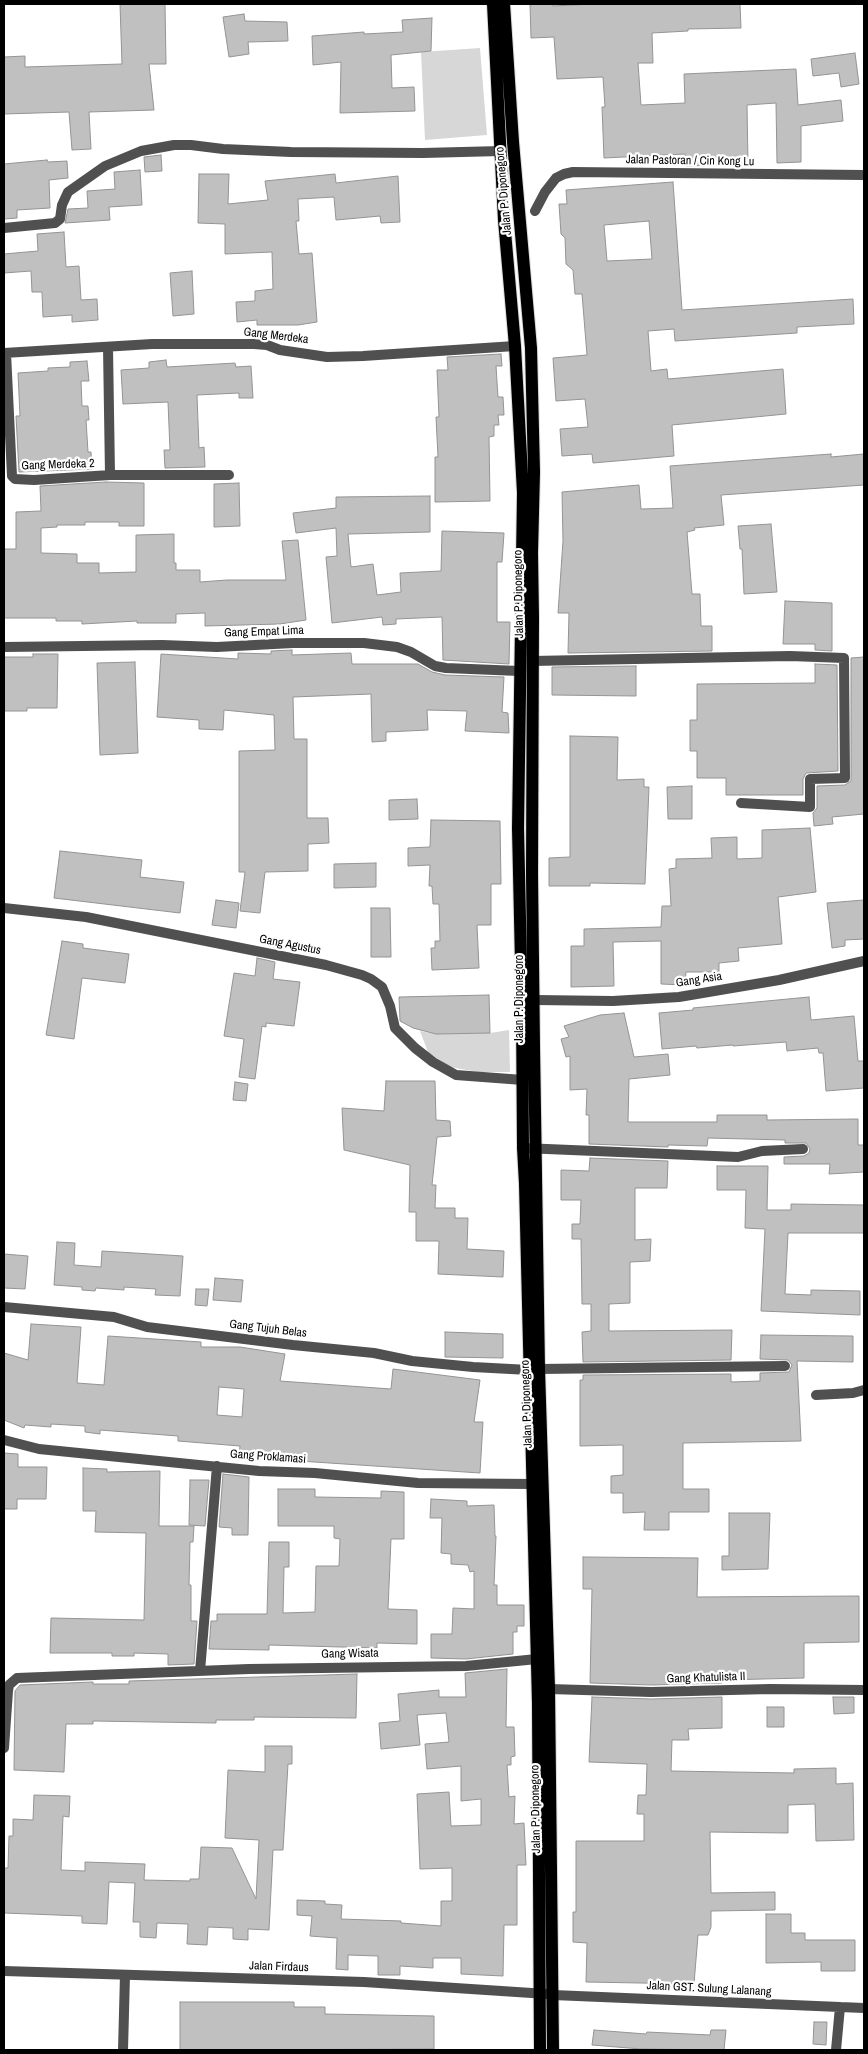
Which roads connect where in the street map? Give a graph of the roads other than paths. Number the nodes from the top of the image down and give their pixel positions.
1 (493, 4) edge
2 (504, 4) edge
3 (502, 151) junction
4 (864, 175) edge
5 (535, 211) dead end
6 (4, 228) edge
7 (528, 300) junction
8 (512, 302) junction
9 (515, 346) junction
10 (108, 347) junction
11 (5, 353) edge
12 (110, 475) junction
13 (228, 475) dead end
14 (4, 647) edge
15 (532, 661) junction
16 (519, 671) junction
17 (741, 803) dead end
18 (4, 908) edge
19 (864, 962) edge
20 (535, 1000) junction
21 (523, 1080) junction
22 (523, 1148) junction
23 (537, 1148) junction
24 (803, 1149) dead end
25 (4, 1307) edge
26 (785, 1366) dead end
27 (534, 1369) junction
28 (864, 1390) edge
29 (816, 1395) dead end
30 (4, 1440) edge
31 (217, 1466) junction
32 (532, 1484) junction
33 (537, 1659) junction
34 (200, 1671) junction
35 (549, 1689) junction
36 (864, 1690) edge
37 (4, 1748) edge
38 (4, 1971) edge
39 (125, 1975) junction
40 (539, 1993) junction
41 (553, 1994) junction
42 (840, 2008) junction
43 (864, 2008) edge
44 (122, 2050) edge
45 (540, 2050) edge
46 (553, 2050) edge
47 (836, 2050) edge

1 - 3 main road, Jalan P. Diponegoro
2 - 7 main road, Jalan P. Diponegoro
3 - 6 street
3 - 8 main road, Jalan P. Diponegoro
4 - 5 street, Jalan Pastoran / Cin Kong Lu
7 - 8 main road
7 - 15 main road, Jalan P. Diponegoro
8 - 9 main road, Jalan P. Diponegoro
9 - 10 street, Gang Merdeka
9 - 16 main road, Jalan P. Diponegoro
10 - 11 street, Gang Merdeka
10 - 12 street
11 - 12 street, Gang Merdeka 2
12 - 13 street, Gang Merdeka 2
14 - 16 street, Gang Empat Lima
15 - 17 street
15 - 20 main road, Jalan P. Diponegoro
16 - 21 main road, Jalan P. Diponegoro
18 - 21 street, Gang Agustus
19 - 20 street, Gang Asia
20 - 23 main road, Jalan P. Diponegoro
21 - 22 main road, Jalan P. Diponegoro
22 - 23 street
22 - 27 main road, Jalan P. Diponegoro
23 - 24 street
23 - 27 main road, Jalan P. Diponegoro
25 - 27 street, Gang Tujuh Belas
26 - 27 street, Gang Tujuh Belas
27 - 32 main road, Jalan P. Diponegoro
27 - 35 main road, Jalan P. Diponegoro
28 - 29 street
30 - 31 street, Gang Proklamasi
31 - 32 street, Gang Proklamasi
31 - 34 street
32 - 33 main road, Jalan P. Diponegoro
33 - 34 street, Gang Wisata
33 - 40 main road, Jalan P. Diponegoro
34 - 37 street, Gang Wisata
35 - 36 street, Gang Khatulista II
35 - 41 main road, Jalan P. Diponegoro
38 - 39 street, Jalan Firdaus
39 - 40 street, Jalan Firdaus
39 - 44 street
40 - 41 street, Jalan Firdaus
40 - 45 main road, Jalan P. Diponegoro
41 - 42 street, Jalan GST. Sulung Lalanang
41 - 46 main road, Jalan P. Diponegoro
42 - 43 street, Jalan GST. Sulung Lalanang
42 - 47 street

